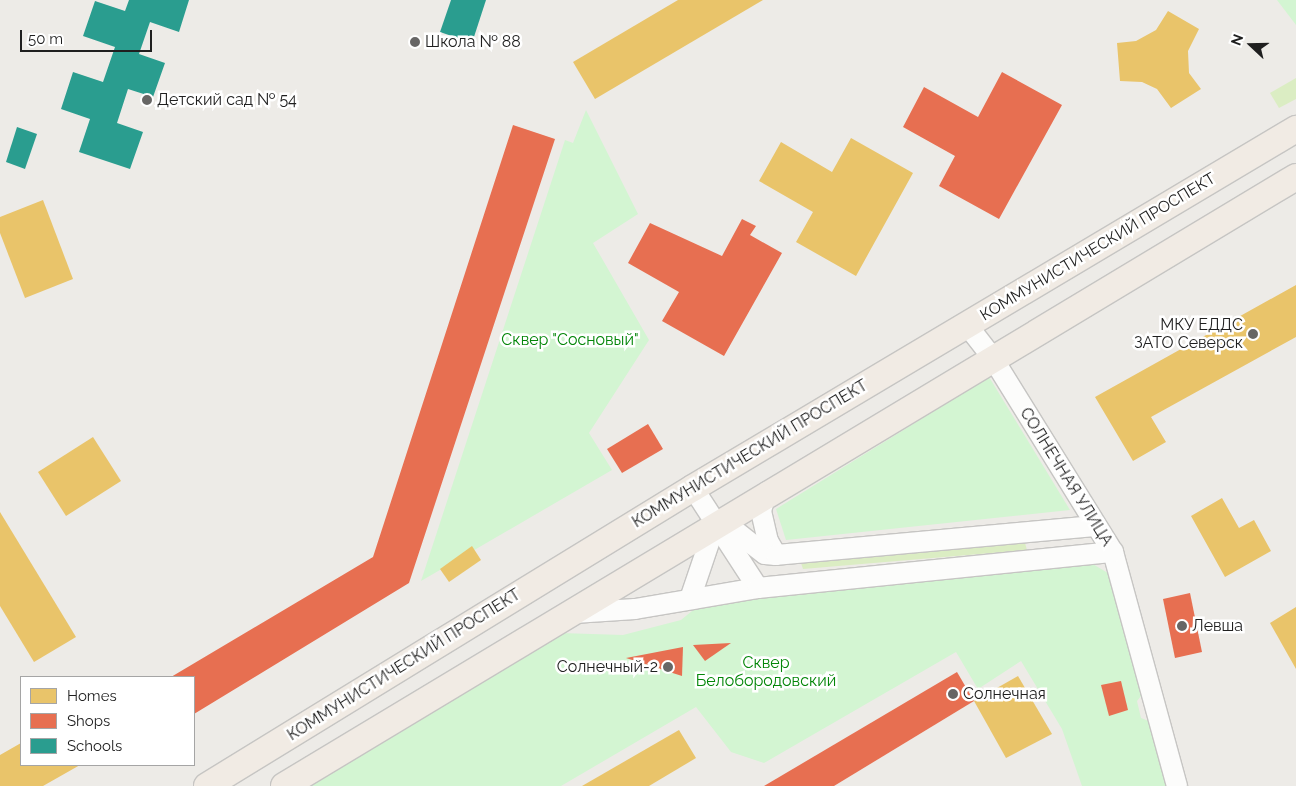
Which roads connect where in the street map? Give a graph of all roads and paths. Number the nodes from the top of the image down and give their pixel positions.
1 (1296, 130) edge
2 (1296, 176) edge
3 (967, 325) junction
4 (992, 356) junction
5 (693, 488) junction
6 (767, 492) junction
7 (715, 526) junction
8 (1096, 526) junction
9 (1113, 552) junction
10 (776, 555) junction
11 (758, 588) junction
12 (690, 600) junction
13 (565, 614) junction
14 (207, 786) edge
15 (284, 786) edge
16 (1178, 786) edge

1 - 3 main road, КОММУНИСТИЧЕСКИЙ ПРОСПЕКТ
2 - 4 main road
3 - 4 street, СОЛНЕЧНАЯ УЛИЦА
3 - 5 main road, КОММУНИСТИЧЕСКИЙ ПРОСПЕКТ
4 - 6 main road
4 - 8 street, СОЛНЕЧНАЯ УЛИЦА
5 - 7 street
5 - 14 main road, КОММУНИСТИЧЕСКИЙ ПРОСПЕКТ
6 - 7 main road
6 - 10 street
7 - 10 street
7 - 11 street
7 - 12 street
7 - 13 main road
8 - 9 street, СОЛНЕЧНАЯ УЛИЦА
8 - 10 street
9 - 11 street
9 - 16 street, СОЛНЕЧНАЯ УЛИЦА
11 - 12 street
12 - 13 street
13 - 15 main road

